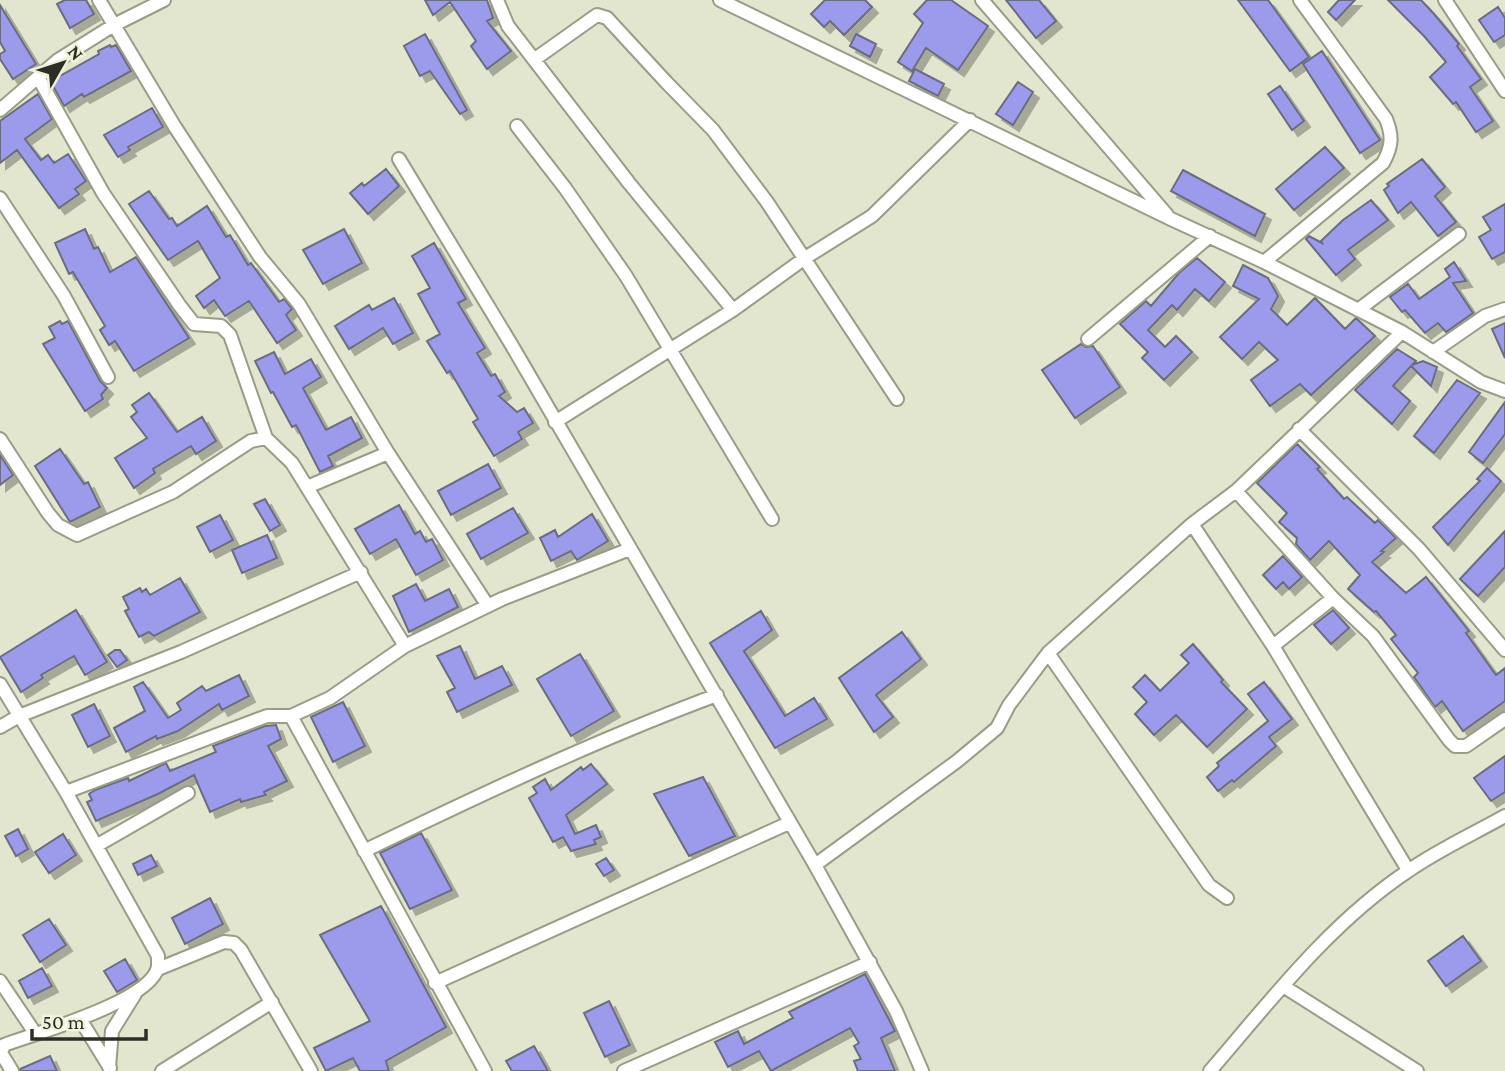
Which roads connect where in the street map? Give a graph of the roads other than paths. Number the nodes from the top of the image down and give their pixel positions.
1 (99, 0) edge
2 (164, 0) edge
3 (497, 0) edge
4 (720, 0) edge
5 (982, 0) edge
6 (1300, 0) edge
7 (1445, 0) edge
8 (114, 25) junction
9 (535, 59) junction
10 (38, 77) junction
11 (1505, 92) edge
12 (1, 107) edge
13 (970, 120) junction
14 (517, 126) dead end
15 (399, 159) dead end
16 (0, 198) edge
17 (1171, 219) junction
18 (1459, 234) dead end
19 (1210, 236) junction
20 (805, 258) junction
21 (1264, 262) junction
22 (1505, 309) edge
23 (733, 310) junction
24 (1358, 310) junction
25 (1402, 332) junction
26 (1088, 339) dead end
27 (671, 349) junction
28 (1433, 352) junction
29 (108, 377) dead end
30 (1505, 391) edge
31 (897, 399) dead end
32 (555, 422) junction
33 (1299, 429) junction
34 (266, 438) junction
35 (0, 439) edge
36 (388, 453) junction
37 (307, 487) junction
38 (1236, 491) junction
39 (772, 519) dead end
40 (1192, 524) junction
41 (630, 549) junction
42 (361, 572) junction
43 (1333, 598) junction
44 (488, 606) junction
45 (405, 646) junction
46 (1273, 646) junction
47 (1505, 650) edge
48 (1048, 653) junction
49 (0, 684) edge
50 (717, 695) junction
51 (19, 716) junction
52 (291, 716) junction
53 (1505, 719) edge
54 (0, 727) edge
55 (66, 792) junction
56 (188, 793) dead end
57 (1505, 816) edge
58 (789, 823) junction
59 (96, 846) junction
60 (364, 851) junction
61 (815, 865) junction
62 (1408, 870) junction
63 (1227, 898) dead end
64 (870, 962) junction
65 (158, 969) junction
66 (0, 981) edge
67 (435, 983) junction
68 (1283, 986) junction
69 (135, 993) junction
70 (272, 1002) junction
71 (80, 1019) junction
72 (35, 1033) junction
73 (111, 1069) edge
74 (12, 1071) edge
75 (162, 1071) edge
76 (311, 1071) edge
77 (485, 1071) edge
78 (624, 1071) edge
79 (922, 1071) edge
80 (1210, 1071) edge
81 (1417, 1071) edge

1 - 8 street
2 - 8 street
3 - 9 street
4 - 13 street
5 - 17 street
6 - 21 street
7 - 11 street
8 - 10 street
8 - 36 street
9 - 20 street
9 - 23 street
10 - 12 street
10 - 34 street
13 - 17 street
13 - 20 street
14 - 27 street
15 - 32 street
16 - 29 street
17 - 19 street
18 - 24 street
19 - 21 street
19 - 26 street
20 - 23 street
20 - 31 street
21 - 24 street
22 - 28 street
23 - 27 street
24 - 25 street
25 - 28 street
25 - 33 street
27 - 32 street
27 - 39 street
28 - 30 street
32 - 41 street
33 - 38 street
33 - 47 street
34 - 35 street
34 - 37 street
36 - 37 street
36 - 44 street
37 - 42 street
38 - 40 street
38 - 43 street
40 - 46 street
40 - 48 street
41 - 44 street
41 - 50 street
42 - 45 street
42 - 51 street
43 - 46 street
43 - 53 street
44 - 45 street
45 - 52 street
46 - 62 street
48 - 61 street
48 - 63 street
49 - 51 street
50 - 58 street
50 - 60 street
51 - 54 street
51 - 55 street
52 - 55 street
52 - 60 street
55 - 59 street
56 - 59 street
57 - 62 street
58 - 61 street
58 - 67 street
59 - 65 street
60 - 67 street
61 - 64 street
62 - 68 street
64 - 78 street
64 - 79 street
65 - 69 street
65 - 70 street
66 - 72 street
67 - 77 street
68 - 80 street
68 - 81 street
69 - 71 street
69 - 73 street
70 - 75 street
70 - 76 street
71 - 72 street
71 - 73 street
72 - 74 street

